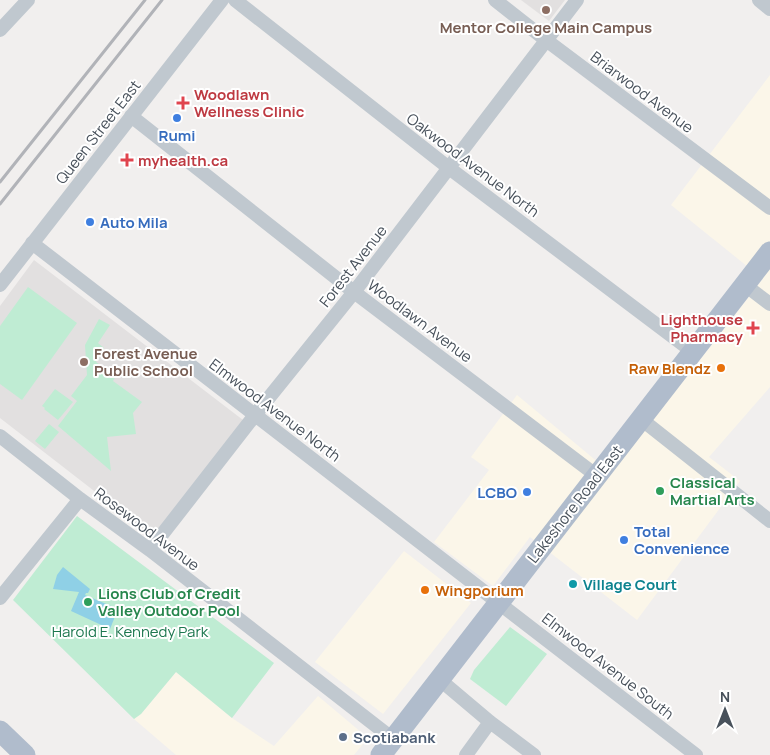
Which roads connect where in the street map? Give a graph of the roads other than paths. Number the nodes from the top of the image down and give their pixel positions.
1 (28, 0) edge
2 (222, 0) edge
3 (235, 0) edge
4 (495, 0) edge
5 (577, 0) edge
6 (758, 0) edge
7 (770, 9) edge
8 (0, 30) edge
9 (546, 40) junction
10 (131, 116) junction
11 (449, 168) junction
12 (770, 208) edge
13 (32, 243) junction
14 (770, 252) edge
15 (745, 284) junction
16 (0, 285) edge
17 (354, 292) junction
18 (770, 304) edge
19 (693, 352) junction
20 (255, 415) junction
21 (641, 419) junction
22 (0, 436) edge
23 (597, 476) junction
24 (80, 499) junction
25 (770, 521) edge
26 (150, 550) junction
27 (0, 598) edge
28 (499, 602) junction
29 (439, 680) junction
30 (490, 722) junction
31 (0, 731) edge
32 (387, 747) edge
33 (25, 755) edge
34 (466, 755) edge
35 (534, 755) edge
36 (696, 755) edge

1 - 8 street
2 - 10 street, Queen Street East
3 - 11 street, Oakwood Avenue North
4 - 9 street, Briarwood Avenue
5 - 9 street, Forest Avenue
6 - 7 street
9 - 11 street, Forest Avenue
9 - 12 street, Briarwood Avenue
10 - 13 street, Queen Street East
10 - 17 street, Woodlawn Avenue
11 - 17 street, Forest Avenue
11 - 19 street, Oakwood Avenue North
13 - 16 street, Queen Street East
13 - 20 street, Elmwood Avenue North
14 - 15 main road, Lakeshore Road East
15 - 18 street
15 - 19 main road, Lakeshore Road East
17 - 20 street, Forest Avenue
17 - 23 street, Woodlawn Avenue
19 - 21 main road, Lakeshore Road East
20 - 26 street, Forest Avenue
20 - 28 street, Elmwood Avenue North
21 - 23 main road, Lakeshore Road East
21 - 25 street
22 - 24 street, Rosewood Avenue
23 - 28 main road, Lakeshore Road East
24 - 26 street, Rosewood Avenue
24 - 27 street
26 - 32 street, Rosewood Avenue
28 - 29 main road, Lakeshore Road East
28 - 36 street, Elmwood Avenue South
29 - 30 street
29 - 32 main road, Lakeshore Road East
30 - 34 street
30 - 35 street
31 - 33 main road

